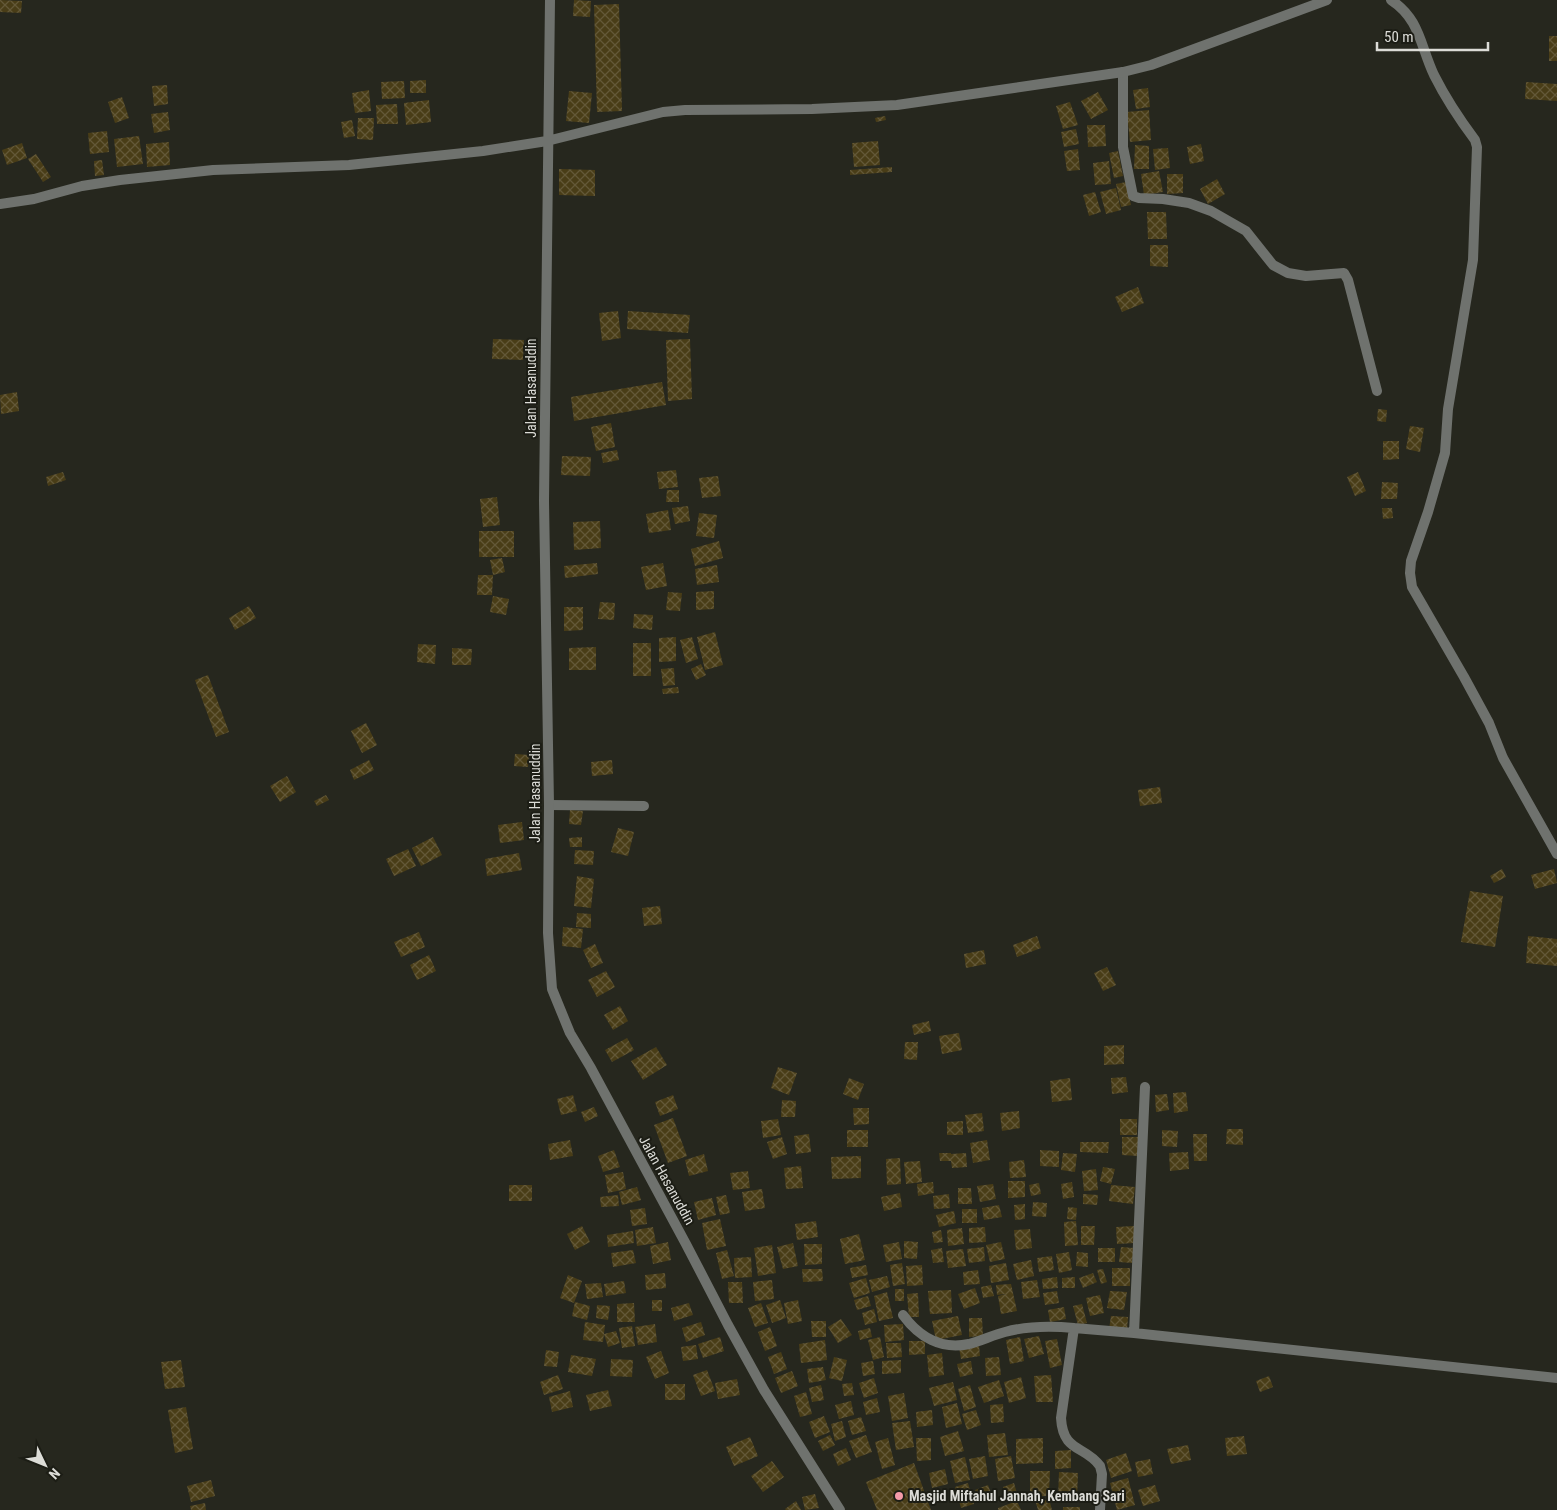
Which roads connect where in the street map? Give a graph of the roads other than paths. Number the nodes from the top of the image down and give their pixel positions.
1 (550, 0) edge
2 (1327, 0) edge
3 (1391, 0) edge
4 (1123, 72) junction
5 (547, 141) junction
6 (0, 204) edge
7 (1377, 391) dead end
8 (549, 805) junction
9 (644, 806) dead end
10 (1557, 854) edge
11 (1145, 1087) dead end
12 (903, 1315) dead end
13 (1074, 1328) junction
14 (1134, 1333) junction
15 (1557, 1378) edge
16 (840, 1510) edge
17 (1100, 1510) edge

1 - 5 street, Jalan Hasanuddin
2 - 4 street
3 - 10 street
4 - 5 street
4 - 7 street
5 - 6 street
5 - 8 street, Jalan Hasanuddin
8 - 9 street
8 - 16 street, Jalan Hasanuddin
11 - 14 street
12 - 13 street
13 - 14 street
13 - 17 street
14 - 15 street

